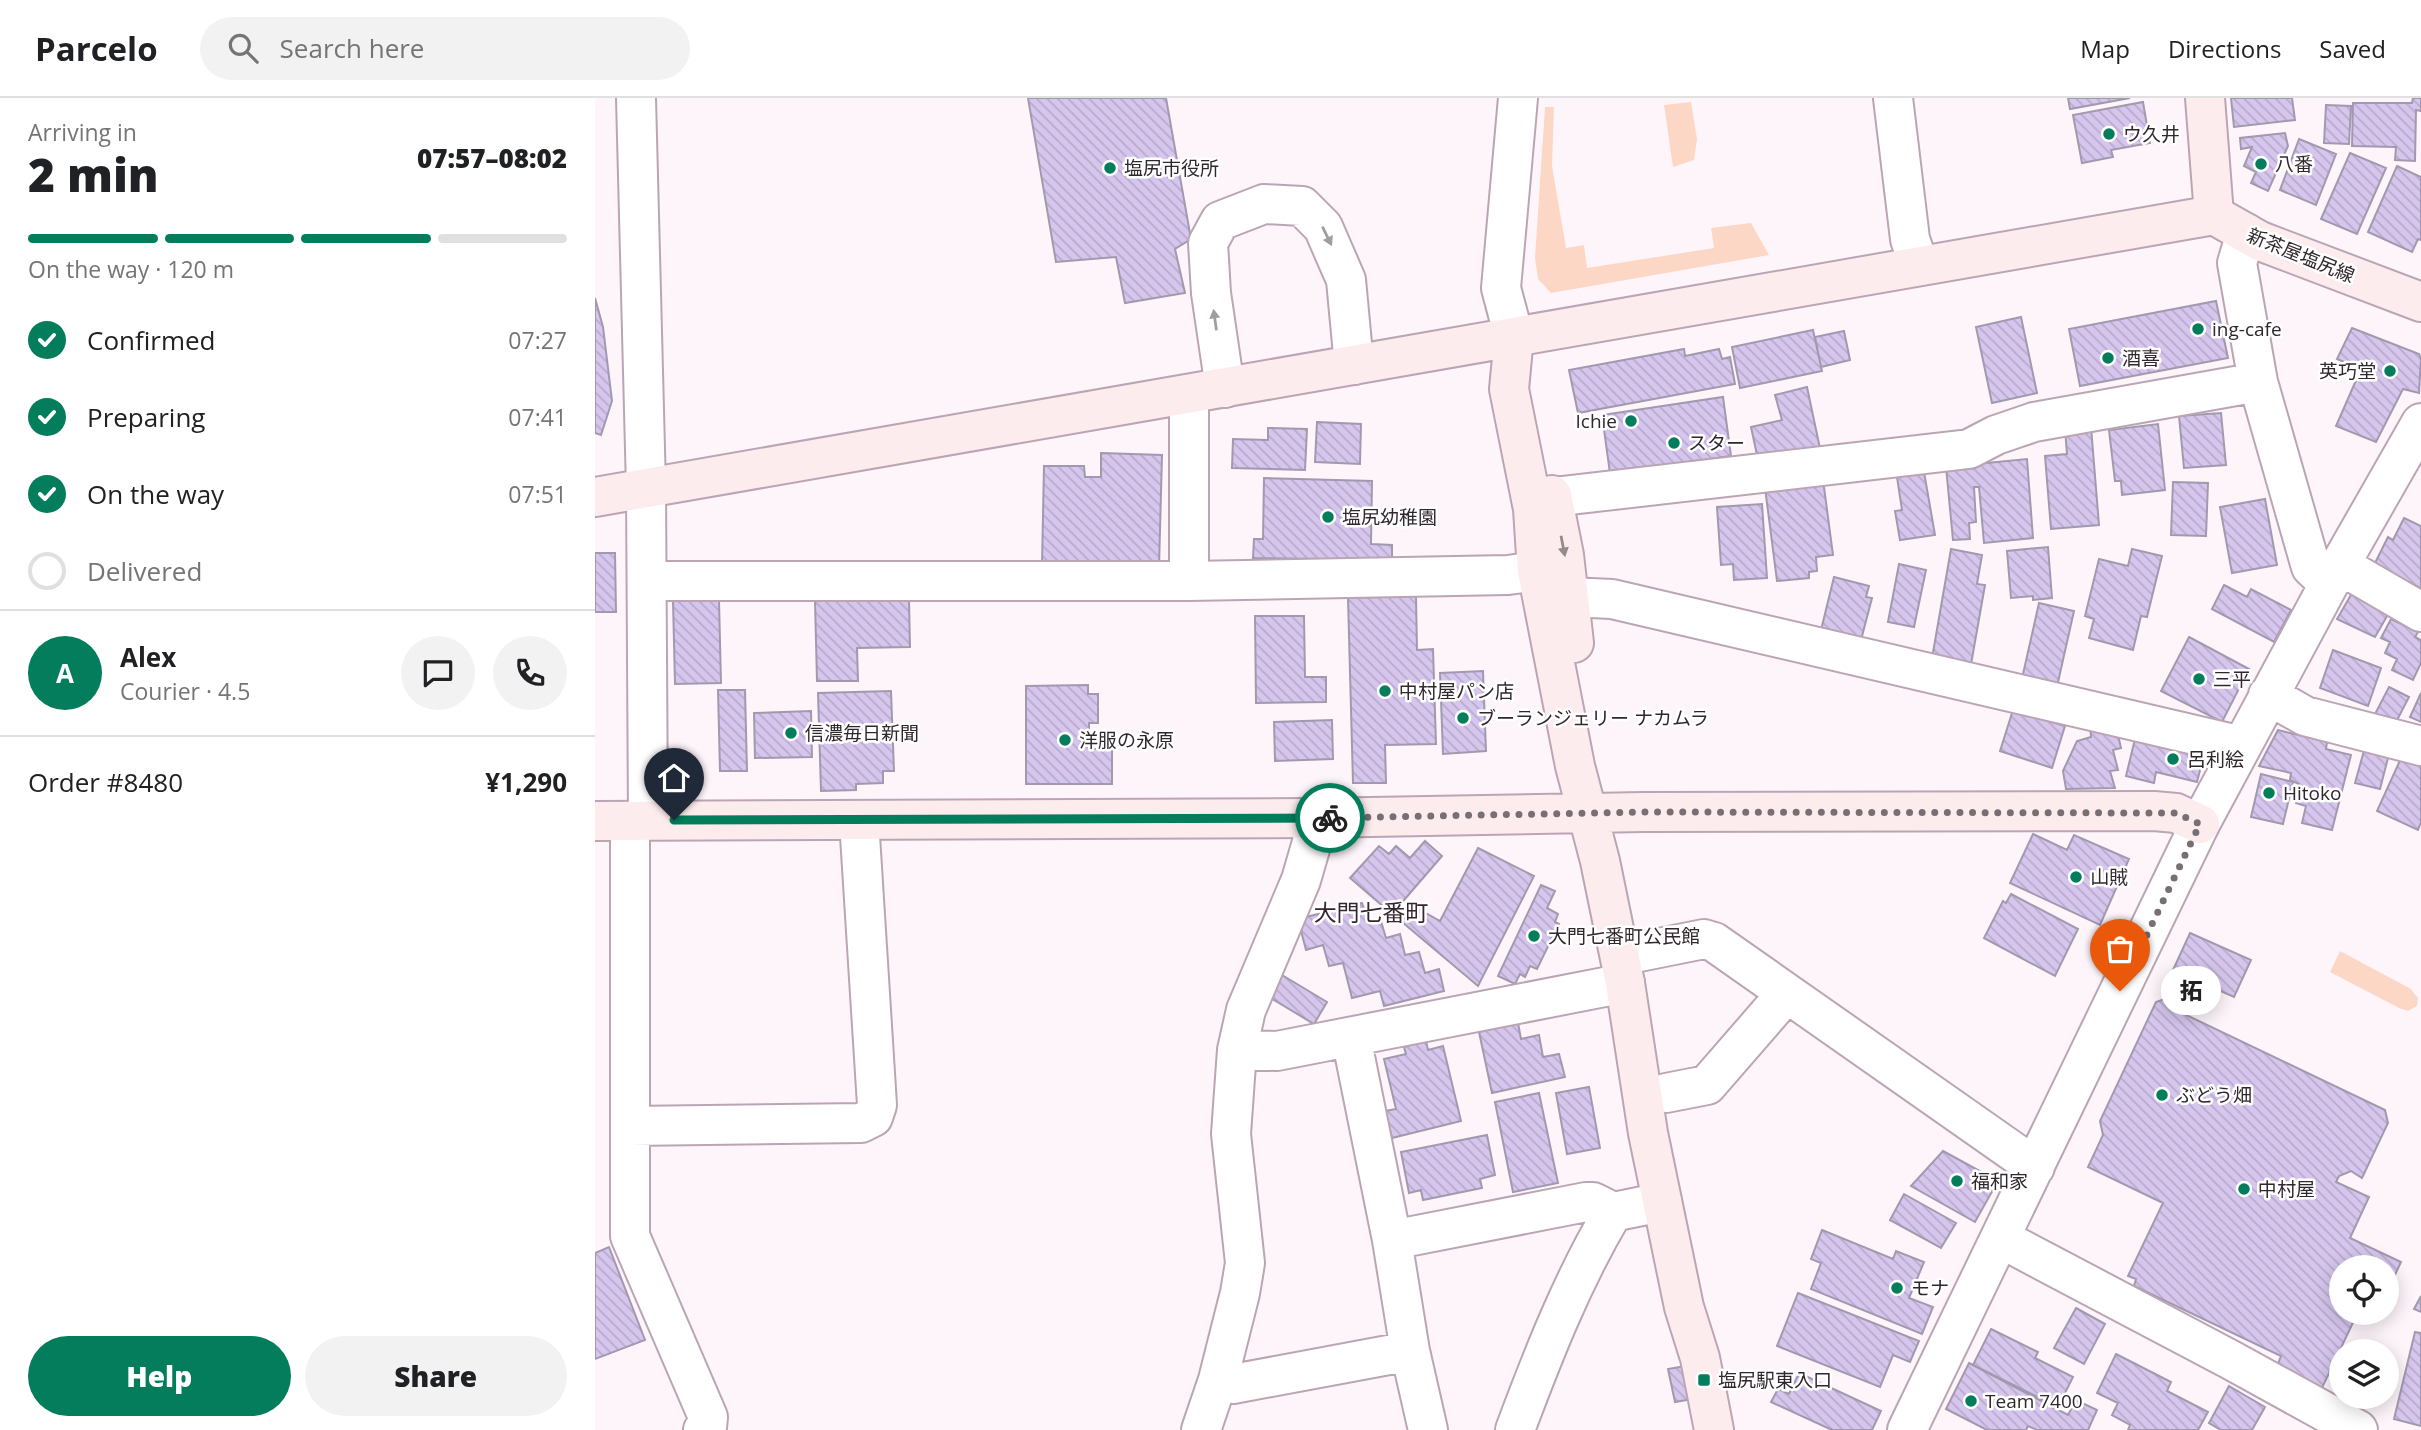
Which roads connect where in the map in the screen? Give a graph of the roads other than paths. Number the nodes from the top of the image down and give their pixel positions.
1 (636, 98) edge
2 (1518, 98) edge
3 (1893, 98) edge
4 (2205, 98) edge
5 (2230, 224) junction
6 (1919, 266) junction
7 (2421, 302) edge
8 (1514, 337) junction
9 (1354, 365) junction
10 (2258, 382) junction
11 (1207, 391) junction
12 (2421, 423) edge
13 (646, 488) junction
14 (595, 497) edge
15 (1553, 497) junction
16 (1537, 571) junction
17 (2335, 574) junction
18 (668, 581) dead end
19 (1189, 581) junction
20 (1569, 597) junction
21 (2421, 612) edge
22 (2269, 695) junction
23 (2242, 746) junction
24 (2421, 746) edge
25 (1598, 814) junction
26 (1314, 818) junction
27 (624, 820) edge
28 (859, 820) junction
29 (2200, 824) junction
30 (1632, 967) junction
31 (1786, 994) junction
32 (1351, 1037) junction
33 (1237, 1051) junction
34 (1666, 1093) junction
35 (630, 1126) junction
36 (2035, 1167) junction
37 (1662, 1202) junction
38 (1613, 1212) junction
39 (2000, 1238) junction
40 (1392, 1240) junction
41 (1410, 1351) junction
42 (1700, 1358) junction
43 (1218, 1380) junction
44 (703, 1430) edge
45 (1201, 1430) edge
46 (1427, 1430) edge
47 (1515, 1430) edge
48 (1714, 1430) edge
49 (1907, 1430) edge
50 (2358, 1430) edge

1 - 13 street
2 - 8 street
3 - 6 street
4 - 5 street
5 - 6 street
5 - 7 street, 新茶屋塩尻線
5 - 10 street
6 - 8 street
8 - 9 street
8 - 15 street
8 - 16 street
9 - 11 street
11 -> 9 street
10 - 15 street
10 - 17 street
11 - 13 street
11 - 19 street
12 - 17 street
13 - 14 street
13 - 27 street
15 -> 20 street
16 - 19 street
16 - 25 street
17 - 21 street
17 - 22 street
18 - 19 street
20 - 23 street
20 - 25 street
22 - 23 street
22 - 24 street
23 - 29 street
25 - 26 street
25 - 29 street
25 - 30 street
26 - 28 street
26 - 33 street
27 - 28 street
27 - 35 street
28 - 35 street
29 - 36 street
30 - 31 street
30 - 32 street
30 - 34 street
30 - 37 street
31 - 34 street
31 - 36 street
32 - 33 street
32 - 40 street
33 - 43 street
34 - 42 street
35 - 44 street
36 - 39 street
37 - 38 street
37 - 42 street
38 - 40 street
38 - 47 street
39 - 49 street
39 - 50 street
40 - 41 street
41 - 43 street
41 - 46 street
42 - 48 street
43 - 45 street

